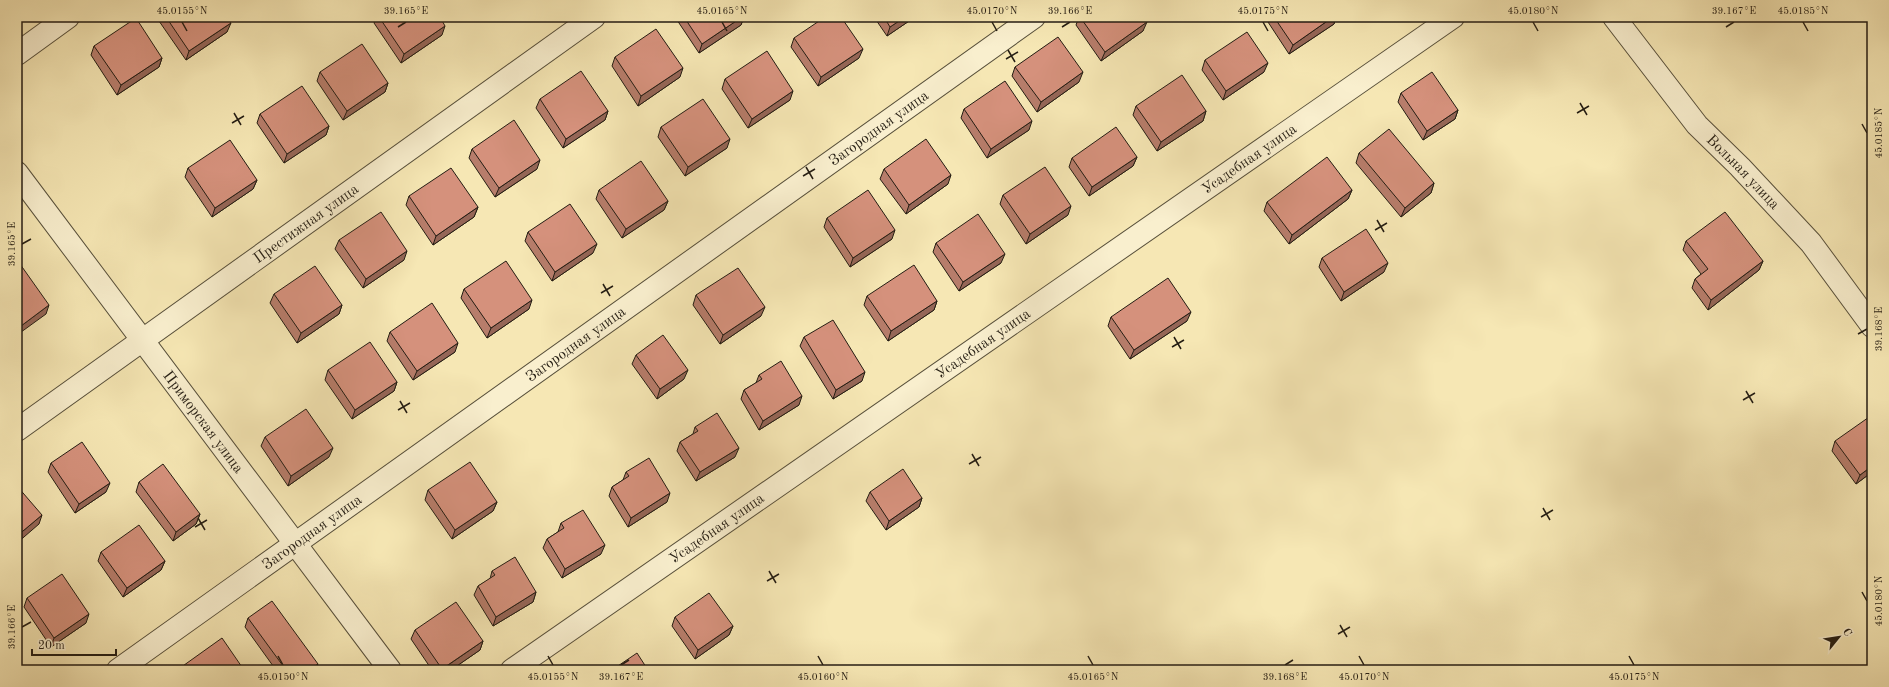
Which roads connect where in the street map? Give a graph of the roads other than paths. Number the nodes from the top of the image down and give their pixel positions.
1 (68, 17) edge
2 (594, 17) edge
3 (1034, 17) edge
4 (1453, 17) edge
5 (1614, 17) edge
6 (17, 54) edge
7 (17, 173) edge
8 (1872, 326) edge
9 (143, 340) junction
10 (17, 430) edge
11 (295, 542) junction
12 (118, 670) edge
13 (390, 670) edge
14 (512, 670) edge

1 - 6 street
2 - 9 street, Престижная улица
3 - 11 street, Загородная улица
4 - 14 street, Усадебная улица
5 - 8 street, Вольная улица
7 - 9 street, Приморская улица
9 - 10 street, Престижная улица
9 - 11 street, Приморская улица
11 - 12 street, Загородная улица
11 - 13 street, Приморская улица

